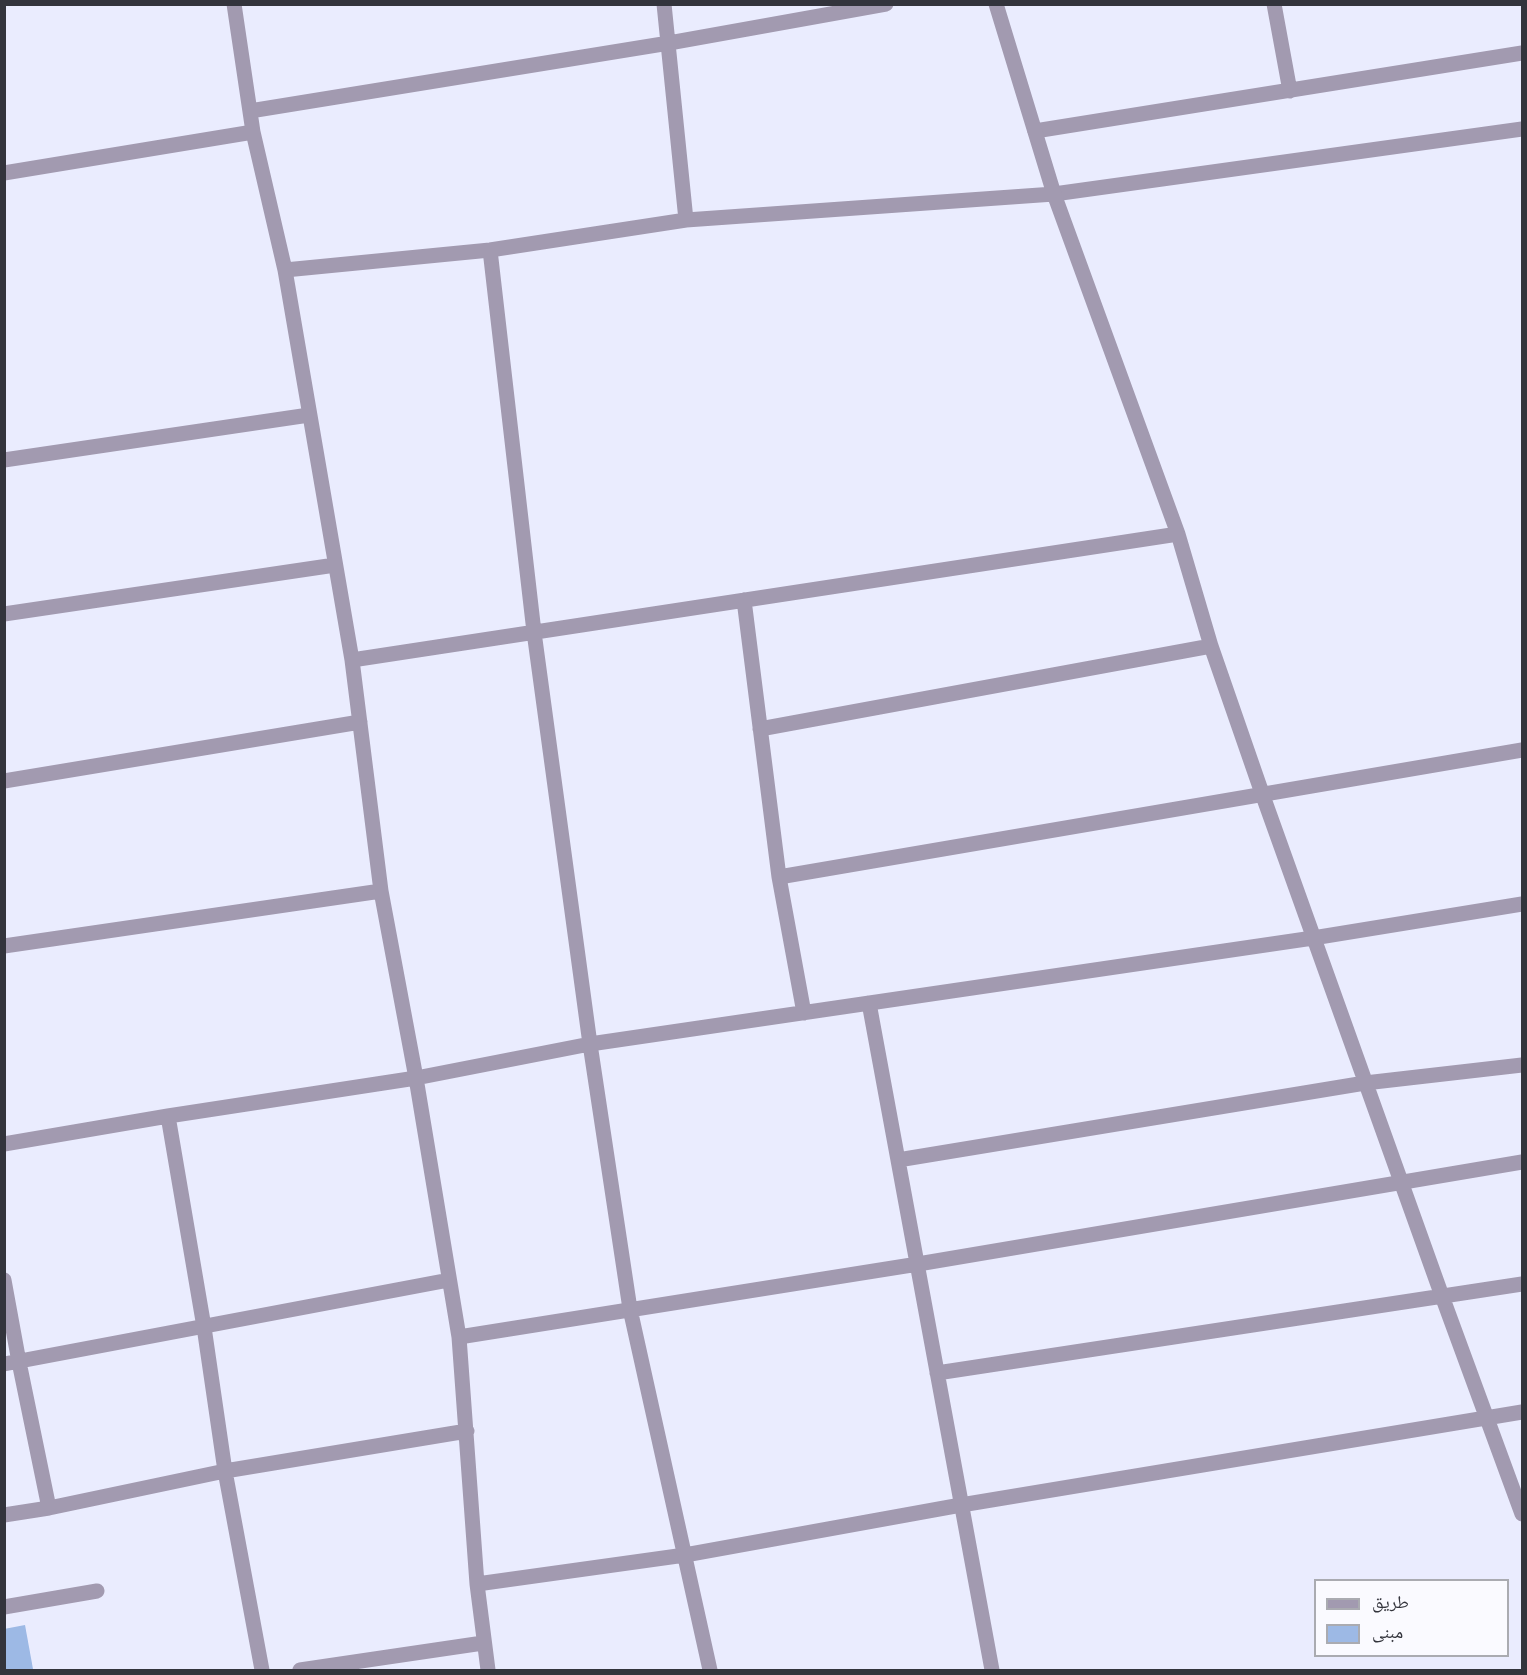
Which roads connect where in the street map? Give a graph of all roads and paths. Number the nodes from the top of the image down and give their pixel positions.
1 (234, 4) edge
2 (664, 4) edge
3 (886, 4) edge
4 (996, 4) edge
5 (1274, 4) edge
6 (669, 43) junction
7 (1522, 53) edge
8 (1290, 91) junction
9 (250, 111) junction
10 (1522, 129) edge
11 (1035, 131) junction
12 (253, 132) junction
13 (4, 173) edge
14 (1054, 194) junction
15 (686, 220) junction
16 (490, 250) junction
17 (285, 270) junction
18 (309, 415) junction
19 (4, 460) edge
20 (1178, 534) junction
21 (335, 565) junction
22 (744, 600) junction
23 (4, 614) edge
24 (534, 632) junction
25 (1211, 646) junction
26 (352, 660) junction
27 (360, 722) junction
28 (760, 729) junction
29 (1522, 750) edge
30 (4, 781) edge
31 (1263, 796) junction
32 (779, 877) junction
33 (381, 891) junction
34 (1522, 904) edge
35 (1313, 938) junction
36 (4, 946) edge
37 (869, 1003) junction
38 (804, 1013) junction
39 (591, 1044) junction
40 (1522, 1065) edge
41 (416, 1078) junction
42 (1365, 1083) junction
43 (168, 1116) junction
44 (4, 1144) edge
45 (898, 1160) junction
46 (1522, 1162) edge
47 (1401, 1183) junction
48 (918, 1264) junction
49 (4, 1280) edge
50 (449, 1280) junction
51 (1522, 1284) edge
52 (1442, 1296) junction
53 (630, 1309) junction
54 (204, 1328) junction
55 (459, 1337) junction
56 (12, 1363) edge
57 (937, 1373) junction
58 (1522, 1412) edge
59 (1486, 1418) junction
60 (467, 1431) junction
61 (225, 1471) junction
62 (961, 1505) junction
63 (49, 1508) junction
64 (1522, 1514) edge
65 (4, 1515) edge
66 (685, 1555) junction
67 (477, 1584) junction
68 (97, 1591) dead end
69 (4, 1607) edge
70 (483, 1643) junction
71 (262, 1671) edge
72 (300, 1671) edge
73 (488, 1671) edge
74 (710, 1671) edge
75 (992, 1671) edge

1 - 9 street
2 - 6 street
3 - 6 street
4 - 11 street
5 - 8 street
6 - 9 street
6 - 15 street
7 - 8 street
8 - 11 street
9 - 12 street
10 - 14 street
11 - 14 street
12 - 13 street
12 - 17 street
14 - 15 street
14 - 20 street
15 - 16 street
16 - 17 street
16 - 24 street
17 - 18 street
18 - 19 street
18 - 21 street
20 - 22 street
20 - 25 street
21 - 23 street
21 - 26 street
22 - 24 street
22 - 28 street
24 - 26 street
24 - 39 street
25 - 28 street
25 - 31 street
26 - 27 street
27 - 30 street
27 - 33 street
28 - 32 street
29 - 31 street
31 - 32 street
31 - 35 street
32 - 38 street
33 - 36 street
33 - 41 street
34 - 35 street
35 - 37 street
35 - 42 street
37 - 38 street
37 - 45 street
38 - 39 street
39 - 41 street
39 - 53 street
40 - 42 street
41 - 43 street
41 - 50 street
42 - 45 street
42 - 47 street
43 - 44 street
43 - 54 street
45 - 48 street
46 - 47 street
47 - 48 street
47 - 52 street
48 - 53 street
48 - 57 street
49 - 56 street
50 - 54 street
50 - 55 street
51 - 52 street
52 - 57 street
52 - 59 street
53 - 55 street
53 - 66 street
54 - 56 street
54 - 61 street
55 - 60 street
56 - 63 street
57 - 62 street
58 - 59 street
59 - 62 street
59 - 64 street
60 - 61 street
60 - 67 street
61 - 63 street
61 - 71 street
62 - 66 street
62 - 75 street
63 - 65 street
66 - 67 street
66 - 74 street
67 - 70 street
68 - 69 street
70 - 72 street
70 - 73 street

